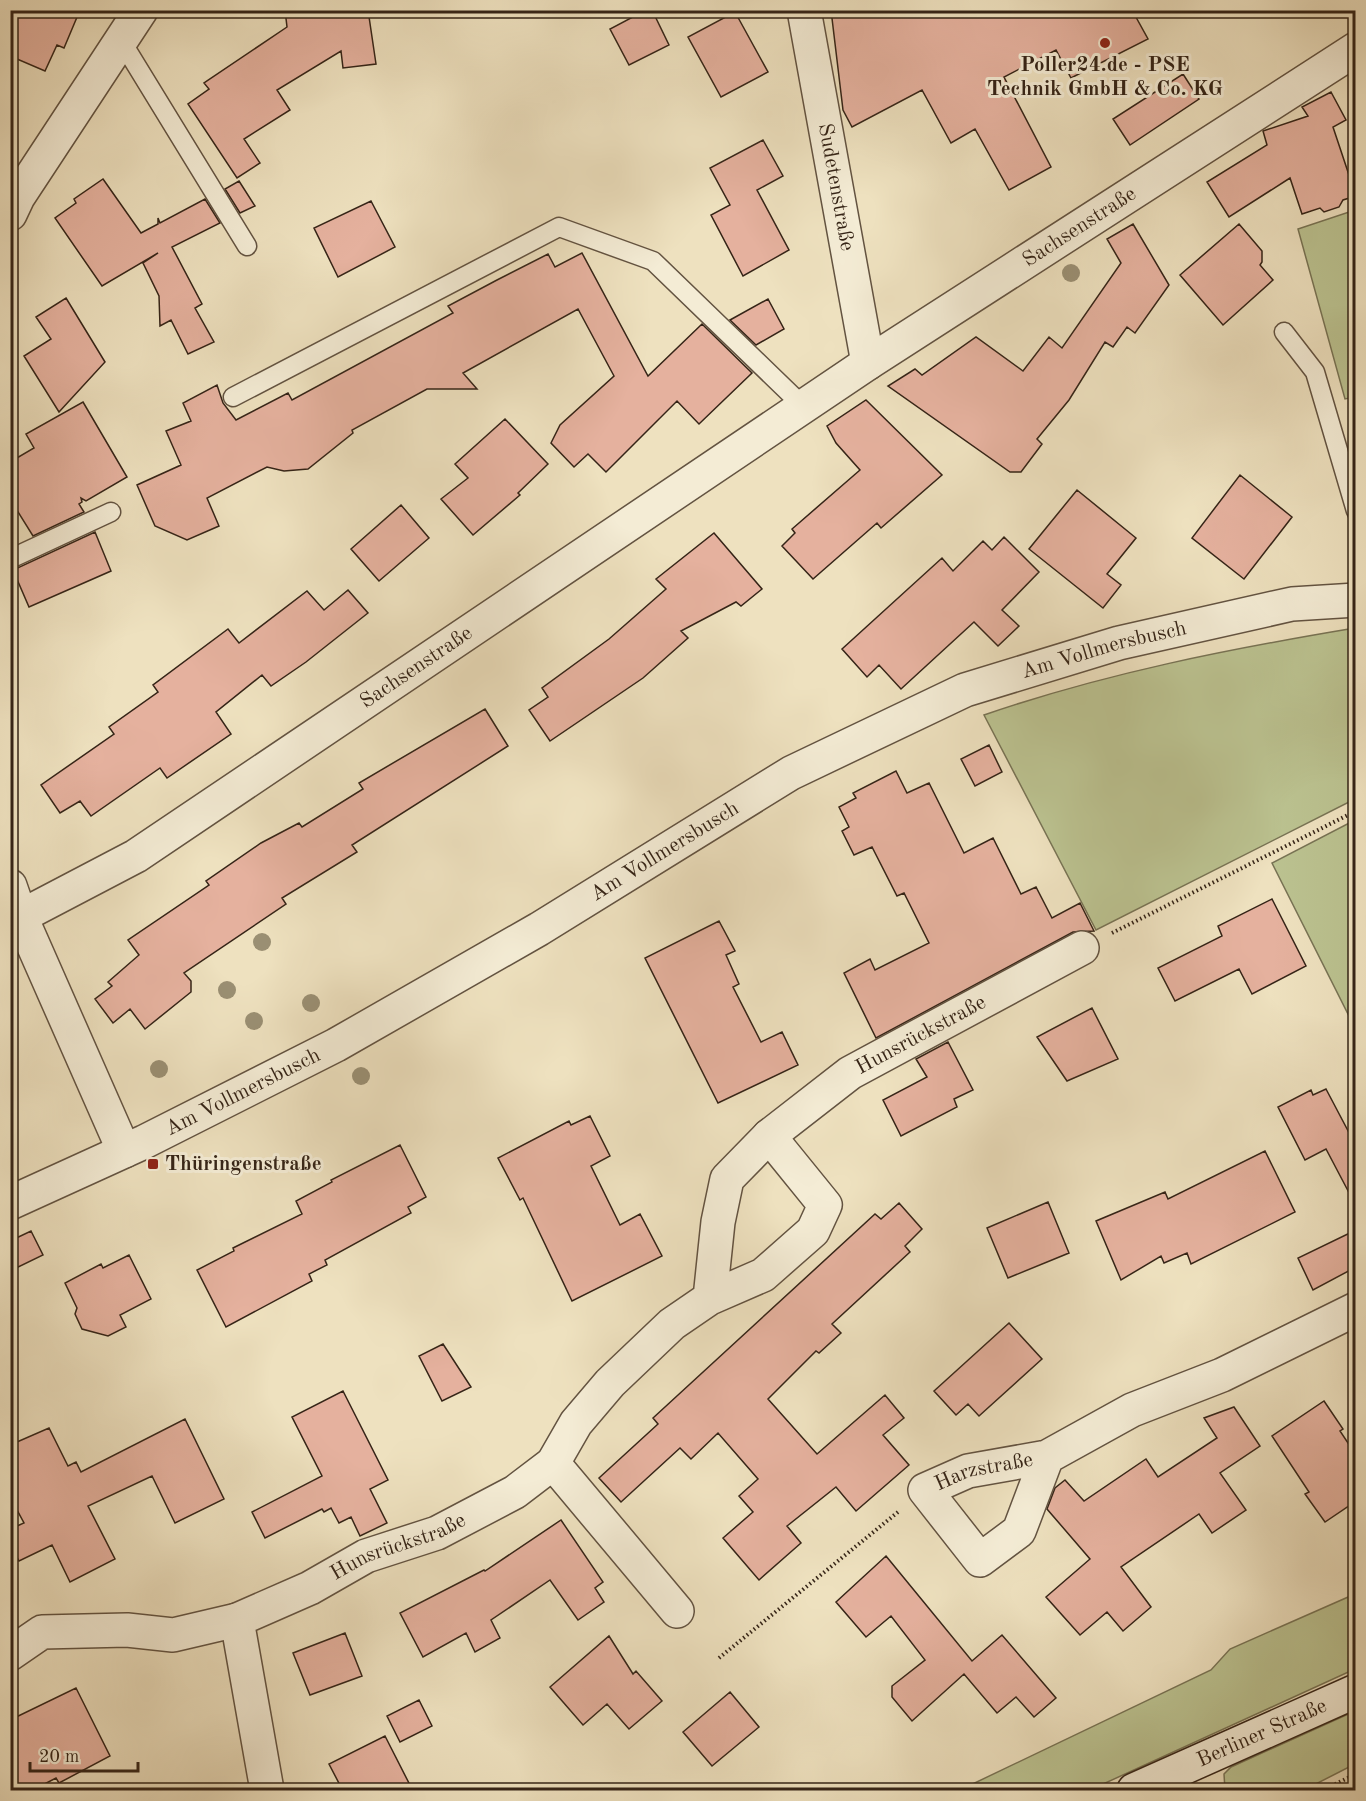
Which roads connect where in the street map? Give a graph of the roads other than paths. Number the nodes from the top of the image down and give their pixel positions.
1 (141, 10) edge
2 (804, 10) edge
3 (122, 42) junction
4 (1356, 49) edge
5 (10, 214) edge
6 (247, 246) dead end
7 (1284, 332) dead end
8 (868, 363) junction
9 (233, 397) dead end
10 (804, 407) junction
11 (1356, 511) edge
12 (111, 512) dead end
13 (10, 558) edge
14 (1356, 600) edge
15 (14, 908) edge
16 (1082, 948) road end
17 (769, 1136) junction
18 (124, 1151) junction
19 (10, 1203) edge
20 (710, 1298) junction
21 (1356, 1310) edge
22 (1047, 1457) junction
23 (553, 1463) junction
24 (677, 1611) dead end
25 (237, 1620) junction
26 (10, 1653) edge
27 (1356, 1691) edge
28 (267, 1791) edge
29 (1134, 1791) edge

1 - 3 street
2 - 8 street, Sudetenstraße
3 - 5 street
3 - 6 lane
4 - 8 street, Sachsenstraße
7 - 11 lane
8 - 10 street, Sachsenstraße
9 - 10 lane
10 - 15 street, Sachsenstraße
12 - 13 lane
14 - 18 street, Am Vollmersbusch
15 - 18 street
16 - 17 street, Hunsrückstraße
17 - 20 street, Hunsrückstraße
17 - 20 street, Hunsrückstraße
18 - 19 street, Am Vollmersbusch
20 - 23 street, Hunsrückstraße
21 - 22 street, Harzstraße
22 - 22 street, Harzstraße
23 - 24 street
23 - 25 street, Hunsrückstraße
25 - 26 street, Hunsrückstraße
25 - 28 street
27 - 29 street, Berliner Straße

